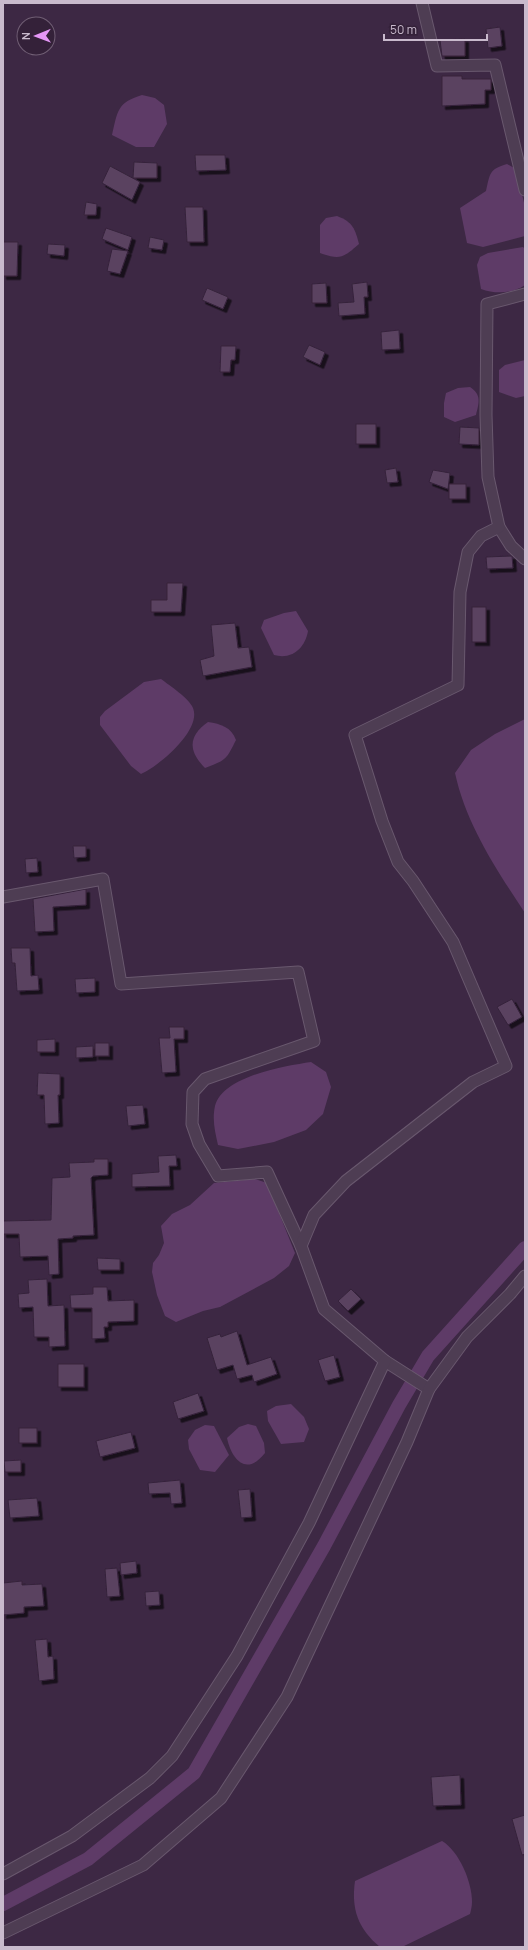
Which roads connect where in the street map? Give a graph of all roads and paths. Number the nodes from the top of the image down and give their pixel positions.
1 (422, 3) edge
2 (525, 190) edge
3 (525, 294) edge
4 (499, 527) junction
5 (525, 559) edge
6 (3, 897) edge
7 (301, 1246) junction
8 (525, 1276) edge
9 (386, 1361) junction
10 (429, 1388) junction
11 (3, 1874) edge
12 (3, 1933) edge

1 - 2 street
3 - 4 street
4 - 5 street
4 - 7 street
6 - 7 street
7 - 9 street
8 - 10 street
9 - 10 street
9 - 11 street
10 - 12 street

